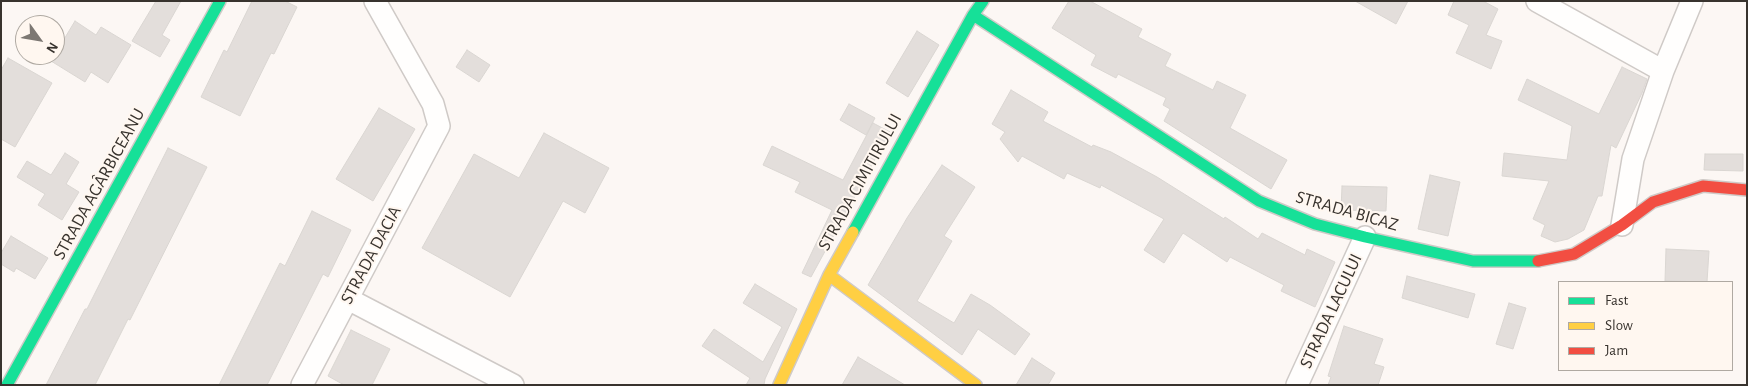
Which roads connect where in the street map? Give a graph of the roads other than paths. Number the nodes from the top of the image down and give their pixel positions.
1 (220, 1) edge
2 (375, 1) edge
3 (983, 1) edge
4 (1537, 1) edge
5 (1692, 1) edge
6 (973, 15) junction
7 (1663, 71) junction
8 (1747, 190) edge
9 (1622, 225) junction
10 (1364, 237) junction
11 (829, 275) junction
12 (348, 299) junction
13 (7, 385) edge
14 (302, 385) edge
15 (514, 385) edge
16 (779, 385) edge
17 (976, 385) edge
18 (1297, 385) edge

1 - 13 street, STRADA AGÂRBICEANU
2 - 12 street, STRADA DACIA
3 - 6 street, STRADA CIMITIRULUI
4 - 7 street
5 - 7 street
6 - 10 street, STRADA BICAZ
6 - 11 street, STRADA CIMITIRULUI
7 - 9 street
8 - 9 street, STRADA BICAZ
9 - 10 street, STRADA BICAZ
10 - 18 street, STRADA LACULUI
11 - 16 street, STRADA CIMITIRULUI
11 - 17 street
12 - 14 street, STRADA DACIA
12 - 15 street

